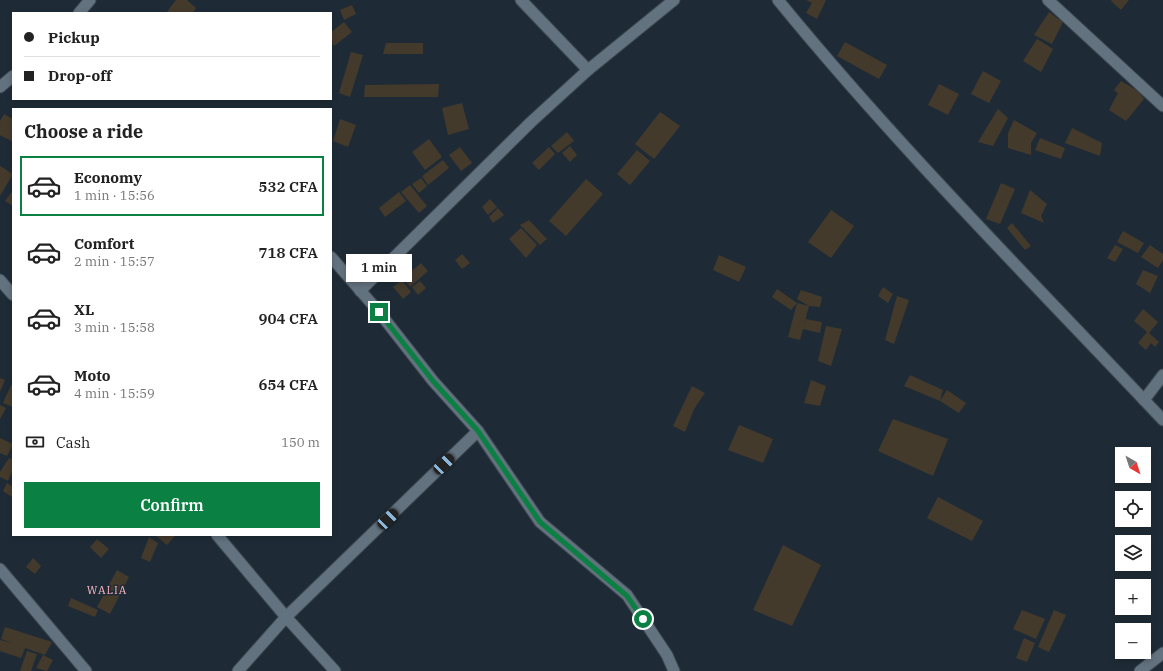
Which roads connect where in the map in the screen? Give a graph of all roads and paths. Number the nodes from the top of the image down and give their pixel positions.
1 (90, 0) edge
2 (521, 0) edge
3 (674, 0) edge
4 (778, 0) edge
5 (1048, 0) edge
6 (80, 12) edge
7 (588, 70) junction
8 (12, 77) edge
9 (0, 86) edge
10 (1163, 106) edge
11 (332, 258) edge
12 (0, 280) edge
13 (360, 291) junction
14 (12, 294) edge
15 (1163, 376) edge
16 (1144, 400) junction
17 (1163, 420) edge
18 (478, 431) junction
19 (218, 536) edge
20 (0, 569) edge
21 (286, 617) junction
22 (1163, 653) edge
23 (81, 669) edge
24 (238, 671) edge
25 (335, 671) edge
26 (674, 671) edge
27 (1140, 671) edge

1 - 6 street
2 - 7 street
3 - 7 street
4 - 16 street
5 - 10 street
7 - 13 street
8 - 9 street
11 - 13 street
12 - 14 street
13 - 18 street
15 - 16 street
16 - 17 street
18 - 21 street
18 - 26 street
19 - 21 street
20 - 23 street
21 - 24 street
21 - 25 street
22 - 27 street

